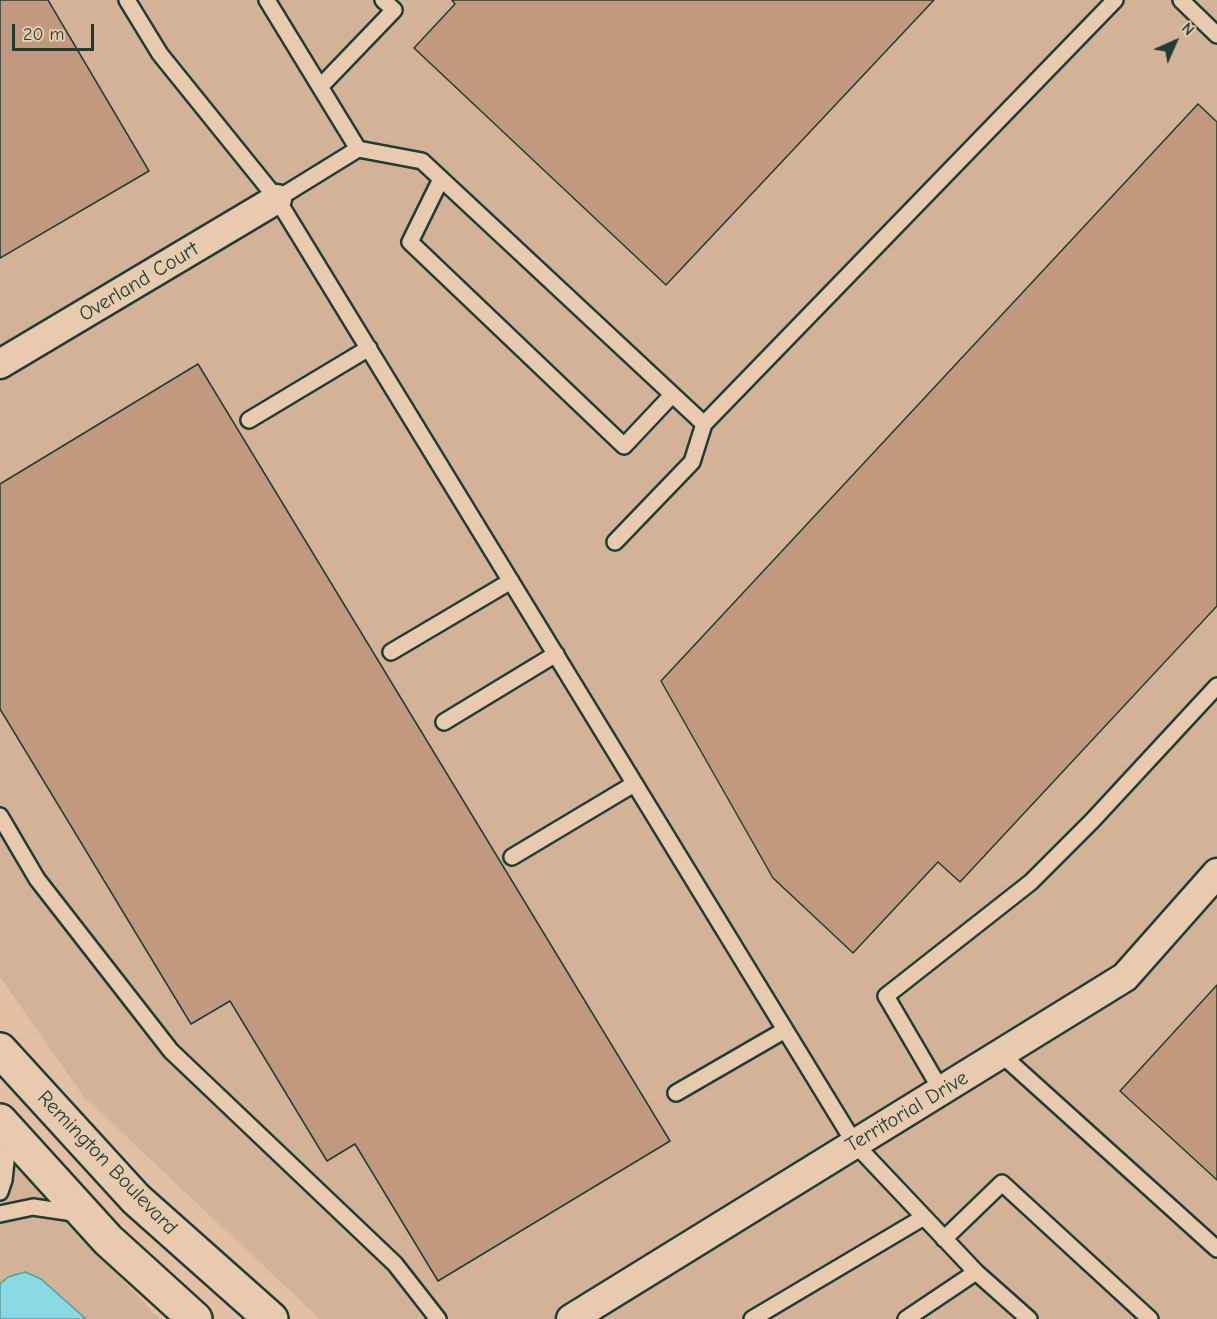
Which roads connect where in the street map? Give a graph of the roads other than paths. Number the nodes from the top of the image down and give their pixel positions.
1 (128, 0) edge
2 (267, 0) edge
3 (383, 0) edge
4 (1115, 0) edge
5 (1181, 0) edge
6 (1217, 35) edge
7 (320, 87) junction
8 (358, 149) junction
9 (441, 179) junction
10 (278, 199) junction
11 (369, 348) junction
12 (0, 364) edge
13 (672, 395) junction
14 (249, 420) dead end
15 (704, 424) junction
16 (615, 542) dead end
17 (511, 581) junction
18 (391, 652) dead end
19 (556, 654) junction
20 (1217, 686) edge
21 (444, 722) dead end
22 (634, 784) junction
23 (0, 816) edge
24 (512, 857) dead end
25 (1217, 873) edge
26 (785, 1030) junction
27 (1, 1055) edge
28 (1002, 1055) junction
29 (941, 1090) junction
30 (676, 1093) dead end
31 (5, 1127) edge
32 (855, 1144) junction
33 (0, 1192) edge
34 (0, 1214) edge
35 (85, 1215) junction
36 (924, 1217) junction
37 (944, 1239) junction
38 (1217, 1249) edge
39 (976, 1272) junction
40 (914, 1317) edge
41 (195, 1319) edge
42 (272, 1319) edge
43 (438, 1319) edge
44 (571, 1319) edge
45 (752, 1319) edge
46 (1029, 1319) edge
47 (1150, 1319) edge

1 - 10 lane
2 - 7 lane
3 - 7 lane
4 - 15 lane
5 - 6 lane
7 - 8 lane
8 - 9 lane
8 - 10 lane
9 - 13 lane
9 - 13 lane
10 - 11 lane
10 - 12 street, Overland Court
11 - 14 lane
11 - 17 lane
13 - 15 lane
15 - 16 lane
17 - 18 lane
17 - 19 lane
19 - 21 lane
19 - 22 lane
20 - 29 lane
22 - 24 lane
22 - 26 lane
23 - 43 lane
25 - 28 street, Territorial Drive
26 - 30 lane
26 - 32 lane
27 - 42 street, Remington Boulevard
28 - 29 street, Territorial Drive
28 - 38 lane
29 - 32 street, Territorial Drive
31 - 33 lane
31 - 35 street
32 - 36 lane
32 - 44 street, Territorial Drive
34 - 35 lane
35 - 41 street
36 - 37 lane
36 - 45 lane
37 - 39 lane
37 - 47 lane
39 - 40 lane
39 - 46 lane

